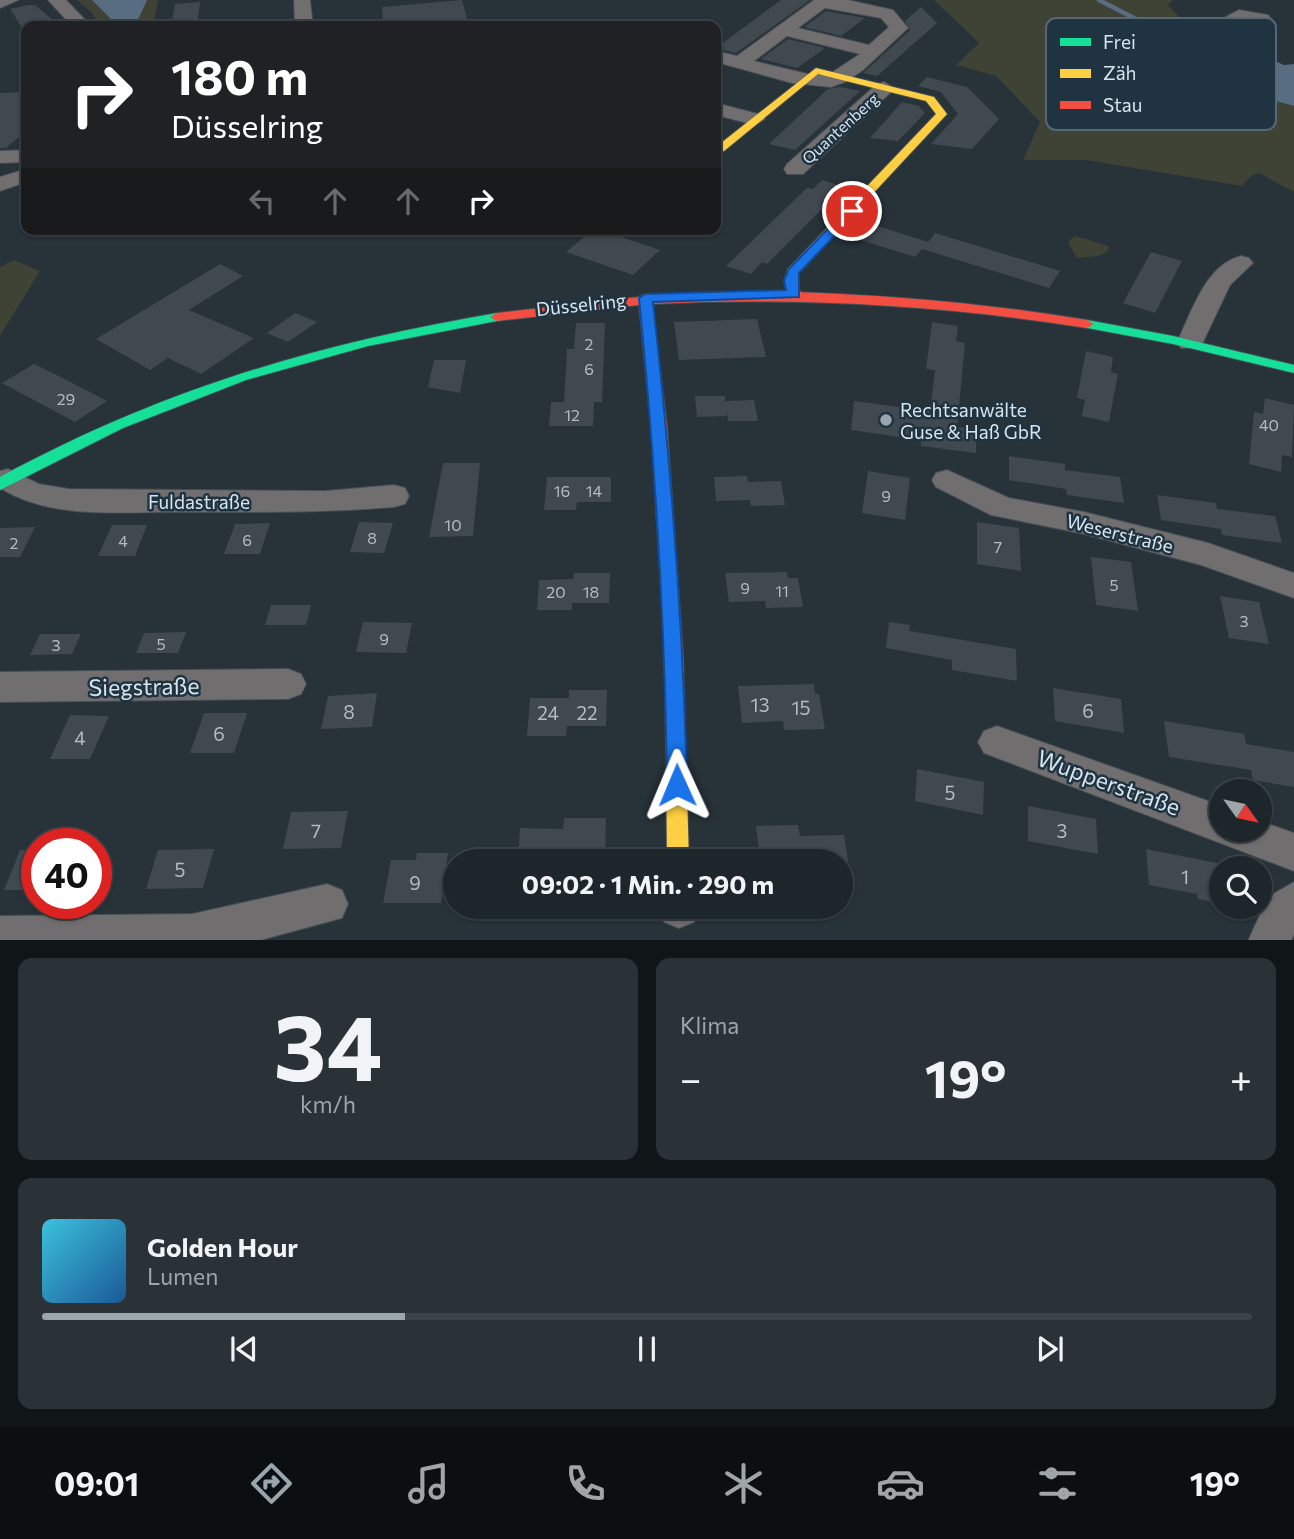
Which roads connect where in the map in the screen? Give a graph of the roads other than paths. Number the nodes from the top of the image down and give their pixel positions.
1 (10, 0) edge
2 (56, 0) edge
3 (302, 0) edge
4 (1223, 0) edge
5 (0, 3) edge
6 (1234, 16) dead end
7 (77, 21) edge
8 (304, 21) edge
9 (784, 30) junction
10 (871, 51) junction
11 (730, 60) edge
12 (842, 76) junction
13 (803, 79) junction
14 (884, 88) junction
15 (721, 110) edge
16 (755, 120) junction
17 (721, 148) edge
18 (21, 155) edge
19 (0, 157) edge
20 (795, 169) dead end
21 (21, 177) edge
22 (0, 184) edge
23 (1241, 263) dead end
24 (794, 294) junction
25 (645, 298) junction
26 (1190, 342) junction
27 (1294, 369) edge
28 (947, 480) dead end
29 (4, 481) edge
30 (394, 496) dead end
31 (1294, 586) edge
32 (288, 684) dead end
33 (0, 688) edge
34 (997, 742) dead end
35 (1209, 819) edge
36 (1268, 842) edge
37 (678, 849) edge
38 (1294, 852) edge
39 (1294, 902) edge
40 (327, 904) dead end
41 (0, 937) edge
42 (1269, 940) edge

1 - 5 street
2 - 7 street
3 - 8 street
4 - 6 street
9 - 10 street
9 - 10 street
9 - 11 street
10 - 12 street
11 - 13 street, Quantenberg
12 - 13 street, Quantenberg
12 - 14 street, Quantenberg
13 - 16 street
14 - 20 street, Quantenberg
14 - 24 street, Quantenberg
15 - 16 street
16 - 17 street
18 - 19 street
21 - 22 street
23 - 26 street
24 - 25 street, Düsselring
24 - 26 street, Düsselring
25 - 29 street, Düsselring
25 - 37 street
26 - 27 street, Düsselring
28 - 31 street, Weserstraße
29 - 30 street, Fuldastraße
32 - 33 street, Siegstraße
34 - 35 street, Wupperstraße
36 - 38 street
39 - 42 street
40 - 41 street

